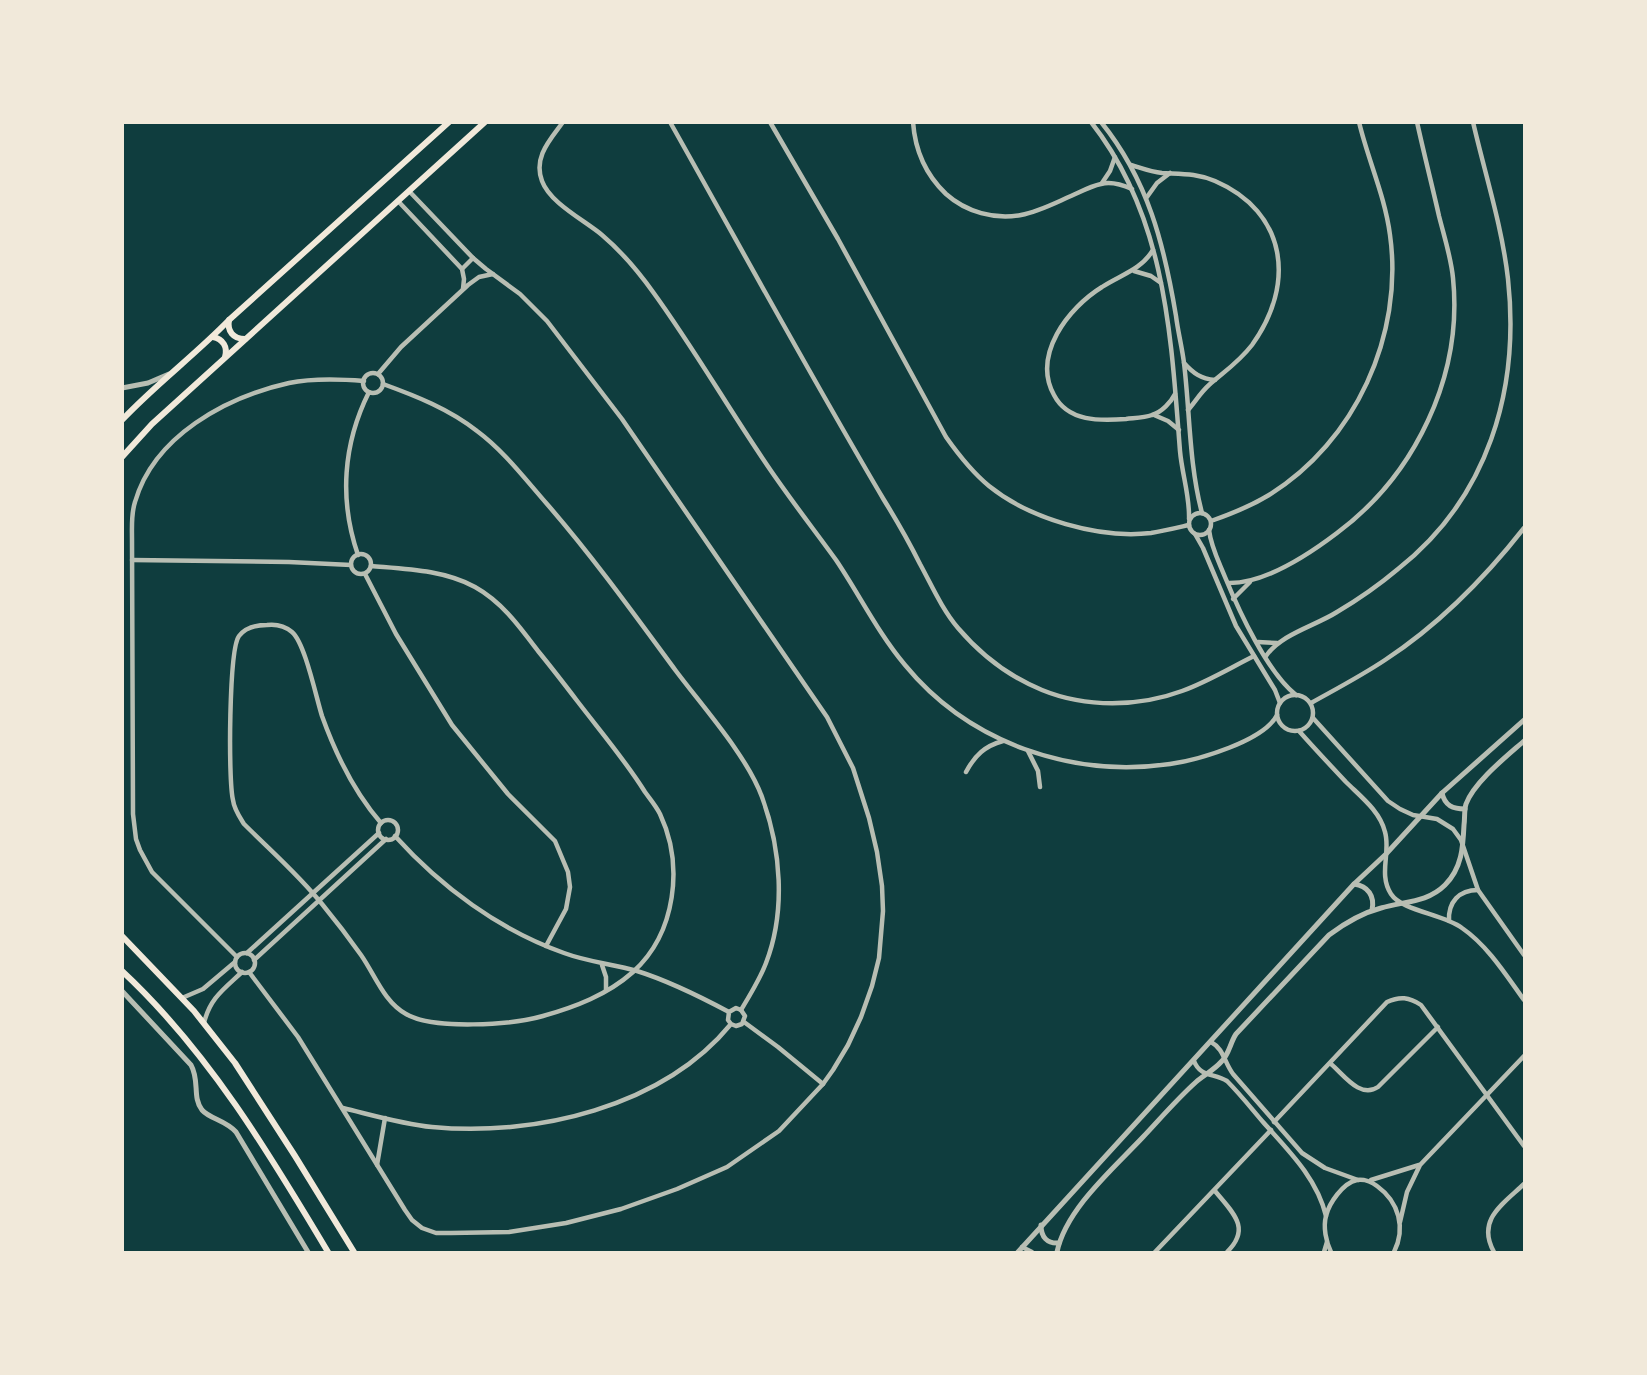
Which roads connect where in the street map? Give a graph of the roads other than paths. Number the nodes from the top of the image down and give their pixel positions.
1 (449, 122) edge
2 (485, 122) edge
3 (563, 122) edge
4 (670, 122) edge
5 (770, 122) edge
6 (913, 122) edge
7 (1091, 122) edge
8 (1101, 122) edge
9 (1359, 122) edge
10 (1417, 122) edge
11 (1474, 122) edge
12 (1106, 129) junction
13 (1100, 134) junction
14 (1115, 156) junction
15 (1131, 165) junction
16 (1171, 173) junction
17 (1101, 183) junction
18 (1133, 189) junction
19 (409, 191) junction
20 (1147, 198) junction
21 (398, 201) junction
22 (1154, 218) junction
23 (1145, 220) junction
24 (1154, 249) junction
25 (473, 258) junction
26 (462, 269) junction
27 (1133, 271) junction
28 (494, 274) junction
29 (1161, 283) junction
30 (463, 290) junction
31 (229, 320) junction
32 (1177, 324) junction
33 (1168, 325) junction
34 (213, 337) junction
35 (246, 339) junction
36 (224, 358) junction
37 (1184, 363) junction
38 (169, 374) junction
39 (378, 374) junction
40 (1216, 380) junction
41 (363, 381) junction
42 (383, 384) junction
43 (122, 388) edge
44 (1176, 391) junction
45 (369, 393) junction
46 (1188, 411) junction
47 (1154, 415) junction
48 (122, 420) edge
49 (1179, 430) junction
50 (1191, 450) junction
51 (1180, 451) junction
52 (122, 457) edge
53 (1202, 513) junction
54 (1211, 521) junction
55 (1189, 522) junction
56 (1524, 528) edge
57 (1209, 530) junction
58 (1195, 534) junction
59 (358, 555) junction
60 (132, 560) junction
61 (351, 565) junction
62 (371, 566) junction
63 (365, 574) junction
64 (1253, 580) junction
65 (1228, 583) junction
66 (1233, 599) junction
67 (1245, 621) junction
68 (1236, 625) junction
69 (1258, 642) junction
70 (1278, 642) junction
71 (1254, 656) junction
72 (1266, 656) junction
73 (1296, 695) junction
74 (1280, 702) junction
75 (1311, 703) junction
76 (1277, 715) junction
77 (1313, 718) junction
78 (1524, 720) edge
79 (1298, 731) junction
80 (1004, 741) junction
81 (1524, 741) edge
82 (1027, 750) junction
83 (967, 772) dead end
84 (1040, 787) dead end
85 (1442, 793) junction
86 (1465, 809) junction
87 (1420, 817) junction
88 (381, 823) junction
89 (379, 833) junction
90 (395, 836) junction
91 (386, 839) junction
92 (1463, 846) junction
93 (1386, 854) junction
94 (1354, 884) junction
95 (1478, 890) junction
96 (313, 893) junction
97 (320, 901) junction
98 (1401, 903) junction
99 (1372, 910) junction
100 (1449, 921) junction
101 (122, 936) edge
102 (547, 946) junction
103 (247, 953) junction
104 (1524, 955) edge
105 (236, 959) junction
106 (254, 960) junction
107 (602, 964) junction
108 (122, 971) edge
109 (635, 971) junction
110 (242, 972) junction
111 (249, 972) junction
112 (606, 991) junction
113 (122, 992) edge
114 (182, 998) junction
115 (1524, 1000) edge
116 (741, 1010) junction
117 (729, 1012) junction
118 (744, 1022) junction
119 (204, 1023) junction
120 (731, 1024) junction
121 (1438, 1027) junction
122 (1211, 1042) junction
123 (1524, 1056) edge
124 (1225, 1058) junction
125 (1194, 1061) junction
126 (1331, 1063) junction
127 (1205, 1074) junction
128 (823, 1084) junction
129 (1488, 1094) junction
130 (342, 1108) junction
131 (385, 1118) junction
132 (1275, 1122) junction
133 (1271, 1130) junction
134 (1524, 1146) edge
135 (1420, 1165) junction
136 (377, 1166) junction
137 (1358, 1180) junction
138 (1368, 1181) junction
139 (1524, 1184) edge
140 (1215, 1191) junction
141 (1326, 1216) junction
142 (1400, 1222) junction
143 (1041, 1225) junction
144 (1327, 1241) junction
145 (1399, 1242) junction
146 (1059, 1244) junction
147 (1020, 1250) edge
148 (308, 1252) edge
149 (328, 1252) edge
150 (354, 1252) edge
151 (1032, 1252) edge
152 (1057, 1252) edge
153 (1155, 1252) edge
154 (1227, 1252) edge
155 (1324, 1252) edge
156 (1331, 1252) edge
157 (1394, 1252) edge
158 (1400, 1252) edge
159 (1494, 1252) edge

1 - 31 main road
2 - 19 main road
3 - 80 street
4 - 71 street
5 - 55 street
6 - 17 street
7 - 13 street
8 - 12 street
9 - 54 street
10 - 64 street
11 - 70 street
12 - 13 street
12 - 15 street
13 - 14 street
14 - 17 street
14 - 18 street
15 - 16 street
15 - 20 street
16 - 20 street
16 - 40 street
17 - 18 street
18 - 23 street
19 - 21 main road
19 - 25 street
20 - 22 street
21 - 26 street
21 - 35 main road
22 - 23 street
22 - 32 street
23 - 24 street
24 - 27 street
24 - 29 street
25 - 26 street
25 - 28 street
26 - 30 street
27 - 29 street
27 - 47 street
28 - 30 street
28 - 128 street
29 - 33 street
30 - 39 street
31 - 34 main road
31 - 35 main road
32 - 33 street
32 - 37 street
33 - 44 street
34 - 36 main road
34 - 38 main road
35 - 36 main road
36 - 52 main road
37 - 40 street
37 - 46 street
38 - 43 street
38 - 48 main road
39 - 41 street
39 - 42 street
40 - 46 street
41 - 45 street
41 - 60 street
42 - 45 street
42 - 116 street
44 - 47 street
44 - 49 street
45 - 59 street
46 - 50 street
47 - 49 street
49 - 51 street
50 - 51 street
50 - 53 street
51 - 55 street
53 - 54 street
53 - 55 street
54 - 57 street
55 - 58 street
56 - 75 street
57 - 58 street
57 - 65 street
58 - 68 street
59 - 61 street
59 - 62 street
60 - 61 street
60 - 105 street
61 - 63 street
62 - 63 street
62 - 109 street
63 - 102 street
64 - 65 street
64 - 66 street
65 - 66 street
66 - 67 street
67 - 68 street
67 - 69 street
68 - 71 street
69 - 70 street
69 - 72 street
70 - 72 street
71 - 74 street
72 - 73 street
73 - 74 street
73 - 75 street
74 - 76 street
75 - 77 street
76 - 79 street
76 - 82 street
77 - 79 street
77 - 87 street
78 - 85 street
79 - 93 street
80 - 82 street
80 - 83 street
81 - 86 street
82 - 84 street
85 - 86 street
85 - 87 street
86 - 92 street
87 - 92 street
87 - 93 street
88 - 89 street
88 - 90 street
88 - 96 street
89 - 91 street
89 - 96 street
90 - 91 street
90 - 102 street
91 - 97 street
92 - 95 street
92 - 98 street
93 - 94 street
93 - 98 street
94 - 99 street
94 - 122 street
95 - 100 street
95 - 104 street
96 - 97 street
96 - 103 street
97 - 106 street
97 - 112 street
98 - 99 street
98 - 100 street
99 - 124 street
100 - 115 street
101 - 114 main road
102 - 107 street
103 - 105 street
103 - 106 street
105 - 110 street
105 - 114 street
106 - 111 street
107 - 109 street
107 - 112 street
108 - 149 main road
109 - 112 street
109 - 117 street
110 - 111 street
110 - 119 street
111 - 130 street
113 - 148 street
114 - 119 main road
116 - 117 street
116 - 118 street
117 - 120 street
118 - 120 street
118 - 128 street
119 - 150 main road
120 - 131 street
121 - 126 street
121 - 126 street
121 - 129 street
122 - 124 street
122 - 125 street
123 - 129 street
124 - 127 street
124 - 132 street
125 - 127 street
125 - 143 street
126 - 132 street
127 - 133 street
127 - 146 street
128 - 136 street
129 - 134 street
129 - 135 street
130 - 131 street
130 - 136 street
131 - 136 street
132 - 137 street
133 - 140 street
133 - 141 street
135 - 138 street
135 - 142 street
137 - 138 street
137 - 141 street
138 - 142 street
139 - 159 street
140 - 153 street
140 - 154 street
141 - 144 street
142 - 145 street
143 - 146 street
143 - 147 street
144 - 155 street
144 - 156 street
145 - 157 street
145 - 158 street
146 - 152 street
147 - 151 street

